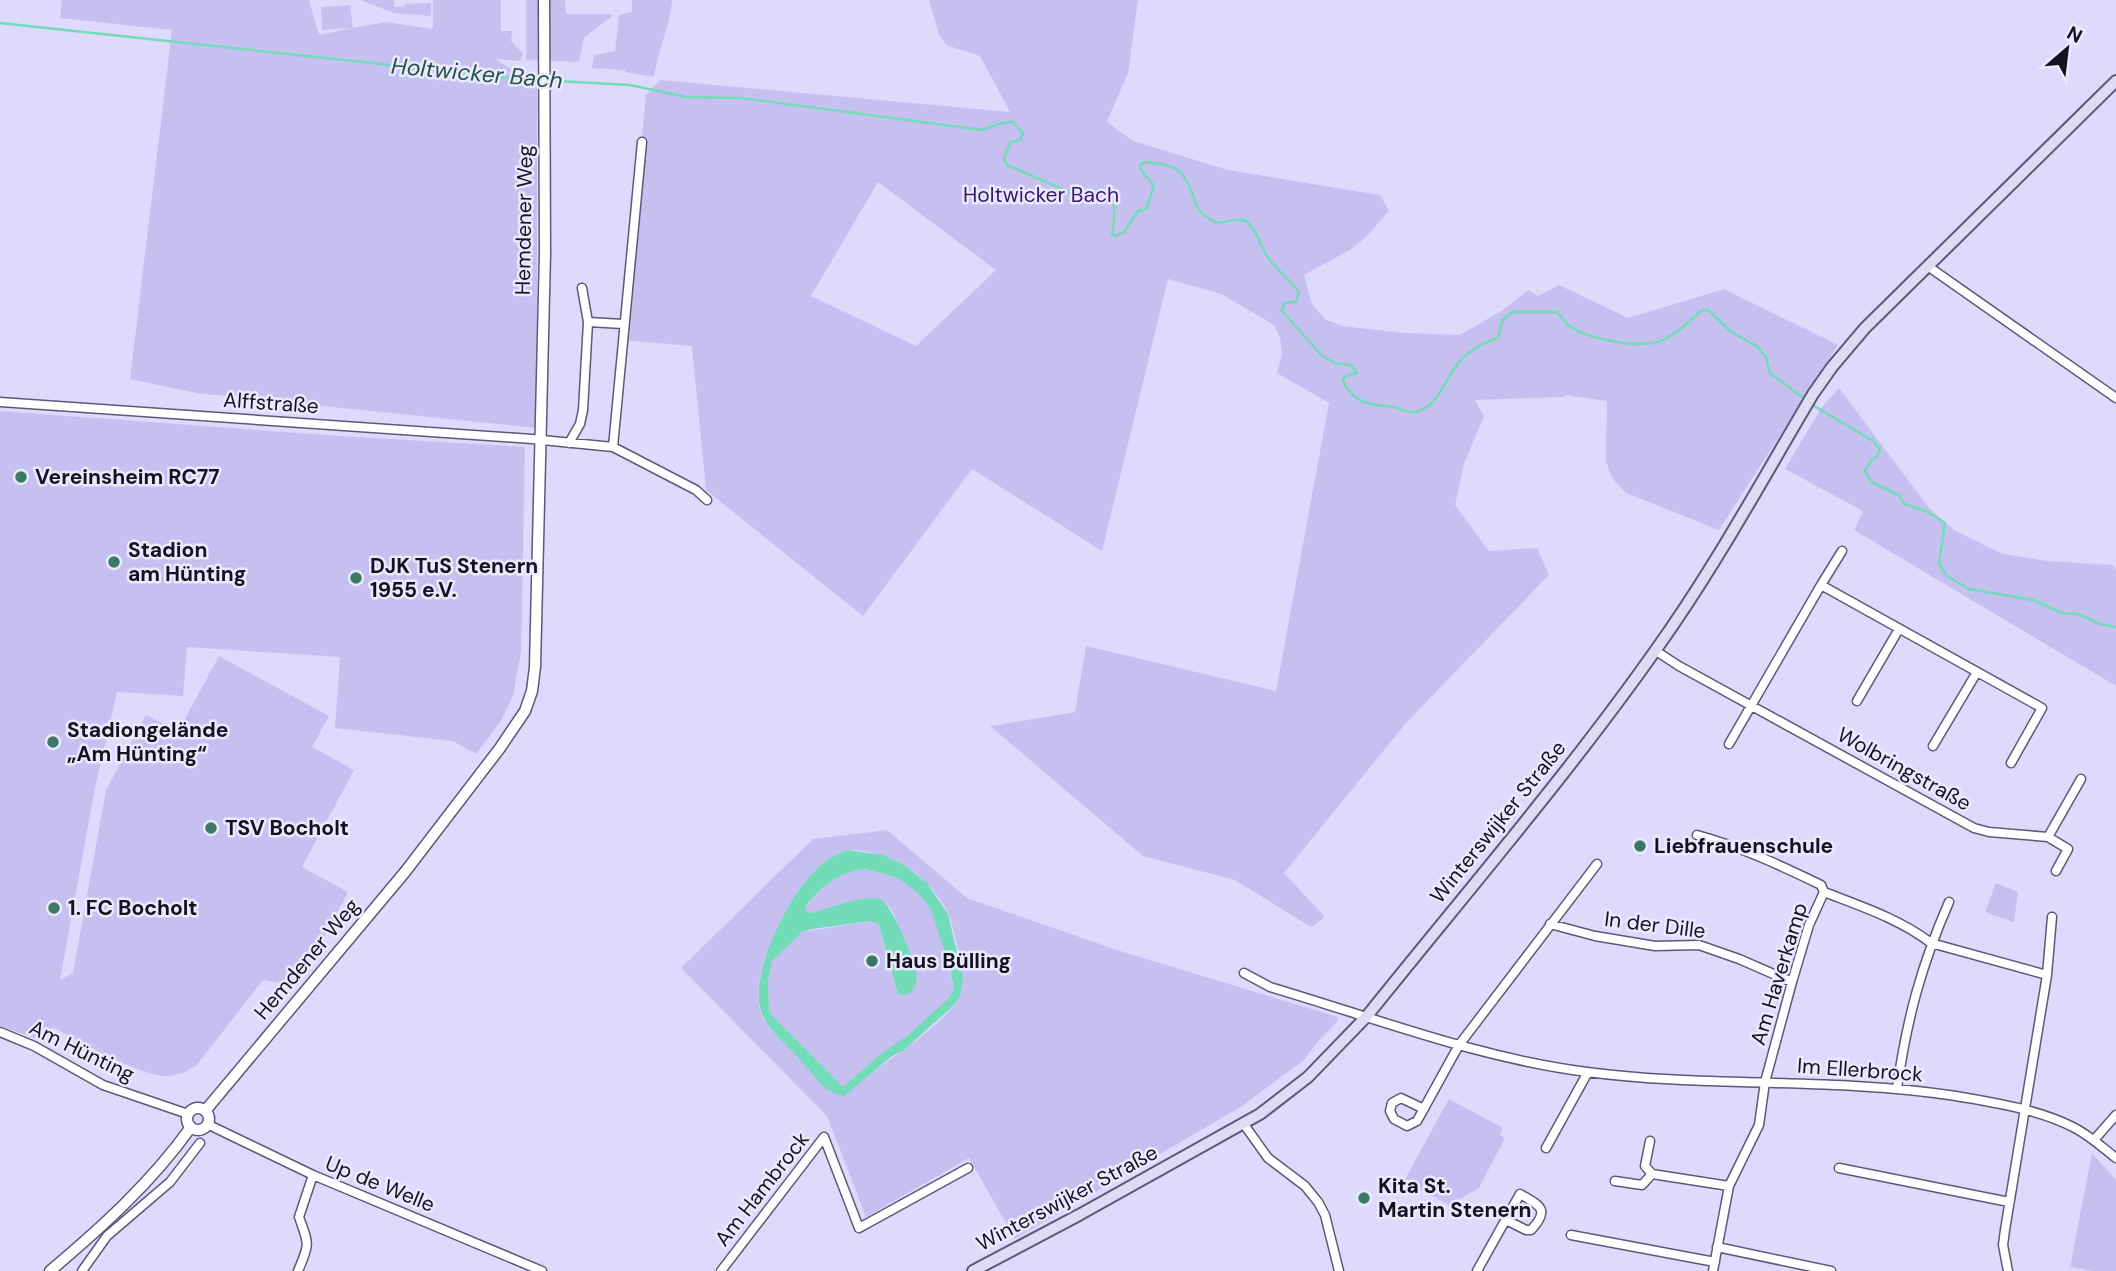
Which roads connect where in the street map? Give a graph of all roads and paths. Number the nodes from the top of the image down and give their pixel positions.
1 (544, 0) edge
2 (2116, 81) edge
3 (642, 142) dead end
4 (1929, 267) junction
5 (582, 288) dead end
6 (588, 322) junction
7 (623, 324) junction
8 (2116, 398) edge
9 (0, 402) edge
10 (539, 440) junction
11 (569, 443) junction
12 (613, 447) junction
13 (707, 500) dead end
14 (1842, 551) dead end
15 (1821, 585) junction
16 (1899, 629) junction
17 (1656, 651) junction
18 (1977, 671) junction
19 (1857, 701) dead end
20 (1752, 705) junction
21 (1728, 744) dead end
22 (1933, 746) dead end
23 (2011, 763) dead end
24 (2081, 779) dead end
25 (1697, 835) dead end
26 (2048, 838) junction
27 (1597, 864) dead end
28 (2056, 871) dead end
29 (1824, 892) junction
30 (1949, 902) dead end
31 (2052, 917) dead end
32 (1550, 924) junction
33 (1931, 943) junction
34 (1244, 973) dead end
35 (2047, 975) junction
36 (1791, 982) junction
37 (1367, 1016) junction
38 (0, 1032) edge
39 (1459, 1045) junction
40 (1588, 1072) junction
41 (1765, 1082) junction
42 (1897, 1088) junction
43 (1424, 1109) dead end
44 (2026, 1110) junction
45 (205, 1111) junction
46 (188, 1114) junction
47 (2116, 1115) edge
48 (1243, 1123) junction
49 (207, 1124) junction
50 (191, 1127) junction
51 (2094, 1140) junction
52 (1650, 1141) dead end
53 (200, 1143) dead end
54 (1546, 1148) dead end
55 (2116, 1158) edge
56 (968, 1168) dead end
57 (1839, 1168) dead end
58 (1652, 1174) junction
59 (313, 1175) junction
60 (1615, 1181) dead end
61 (1729, 1186) junction
62 (2009, 1202) junction
63 (1506, 1220) junction
64 (1571, 1235) dead end
65 (1717, 1247) junction
66 (1714, 1266) edge
67 (50, 1271) edge
68 (82, 1271) edge
69 (298, 1271) edge
70 (542, 1271) edge
71 (721, 1271) edge
72 (973, 1271) edge
73 (1339, 1271) edge
74 (1476, 1271) edge
75 (1830, 1271) edge
76 (2008, 1271) edge

1 - 10 street, Hemdener Weg
2 - 4 main road, Winterswijker Straße
3 - 7 street
4 - 8 street
4 - 17 main road, Winterswijker Straße
5 - 6 street
6 - 7 street
6 - 11 street
7 - 12 street
9 - 10 street, Alffstraße
10 - 11 street
10 - 45 street, Hemdener Weg
11 - 12 street
12 - 13 street
14 - 15 street
15 - 16 street
15 - 20 street
16 - 18 street
16 - 19 street
17 - 20 street, Wolbringstraße
17 - 37 main road, Winterswijker Straße
18 - 22 street
18 - 23 street
20 - 21 street
20 - 26 street, Wolbringstraße
24 - 26 street
25 - 29 street, Am Haverkamp
26 - 28 street
27 - 32 street
29 - 33 street
29 - 36 street, Am Haverkamp
30 - 33 street
31 - 35 street
32 - 36 street, In der Dille
32 - 39 street
33 - 35 street
33 - 42 street
34 - 37 street, Im Ellerbrock
35 - 44 street
36 - 41 street, Am Haverkamp
37 - 39 street, Im Ellerbrock
37 - 48 main road, Winterswijker Straße
38 - 46 street, Am Hünting
39 - 40 street, Im Ellerbrock
39 - 43 street
40 - 41 street, Im Ellerbrock
40 - 54 street
41 - 42 street, Im Ellerbrock
41 - 61 street, Am Haverkamp
42 - 44 street, Im Ellerbrock
44 - 51 street, Im Ellerbrock
44 - 62 street
45 - 46 street
45 - 49 street
46 - 50 street
47 - 51 street
48 - 72 main road, Winterswijker Straße
48 - 73 street
49 - 50 street
49 - 59 street, Up de Welle
50 - 67 street
51 - 55 street, Im Ellerbrock
52 - 58 street
53 - 68 street
56 - 71 street, Am Hambrock
57 - 62 street
58 - 60 street
58 - 61 street
59 - 69 street
59 - 70 street, Up de Welle
61 - 65 street, Am Haverkamp
62 - 76 street
63 - 63 street
63 - 74 street
64 - 66 street
65 - 66 street, Am Haverkamp
65 - 75 street

